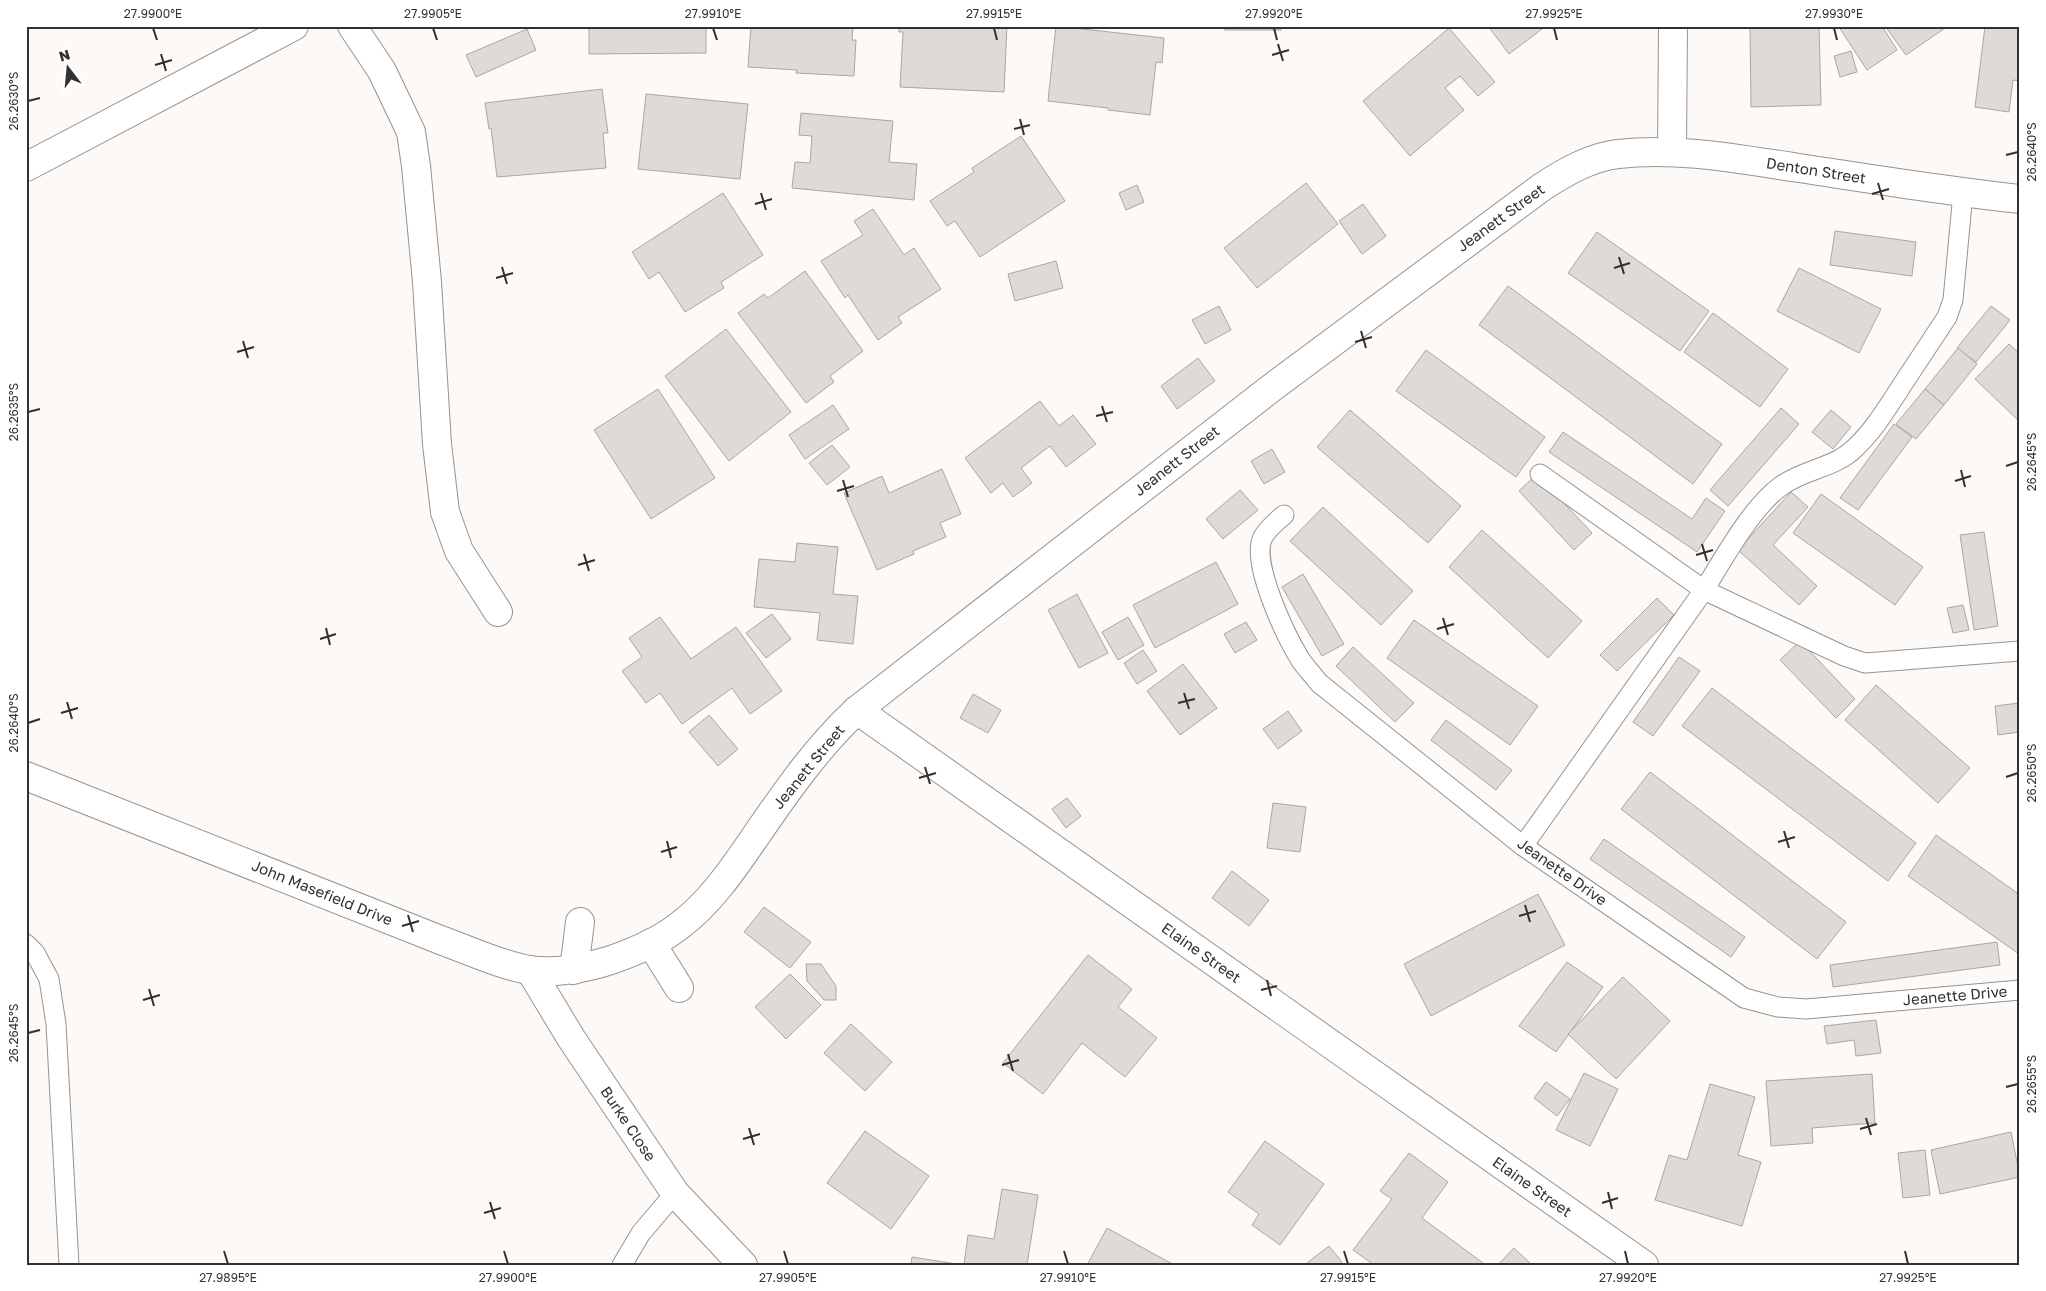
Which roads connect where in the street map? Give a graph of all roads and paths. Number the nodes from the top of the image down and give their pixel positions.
1 (294, 26) edge
2 (352, 26) edge
3 (1673, 26) edge
4 (1672, 151) junction
5 (26, 167) edge
6 (1963, 193) junction
7 (2020, 199) edge
8 (1540, 474) dead end
9 (1284, 515) dead end
10 (1704, 590) junction
11 (498, 612) dead end
12 (2020, 651) edge
13 (857, 710) junction
14 (26, 776) edge
15 (1523, 846) junction
16 (580, 922) dead end
17 (651, 943) junction
18 (26, 944) edge
19 (530, 970) junction
20 (574, 970) junction
21 (679, 988) dead end
22 (2020, 990) edge
23 (675, 1193) junction
24 (69, 1265) edge
25 (622, 1265) edge
26 (743, 1265) edge
27 (1644, 1265) edge

1 - 5 street
2 - 11 street
3 - 4 street
4 - 6 street, Denton Street
4 - 13 street, Jeanett Street
6 - 7 street, Denton Street
6 - 10 lane
8 - 10 lane
9 - 15 lane, Jeanette Drive
10 - 12 lane
10 - 15 lane
13 - 17 street, Jeanett Street
13 - 27 street, Elaine Street
14 - 19 street, John Masefield Drive
15 - 22 lane, Jeanette Drive
16 - 20 street
17 - 20 street, John Masefield Drive
17 - 21 street
18 - 24 lane
19 - 20 street, John Masefield Drive
19 - 23 street, Burke Close
23 - 25 lane
23 - 26 street, Burke Close

